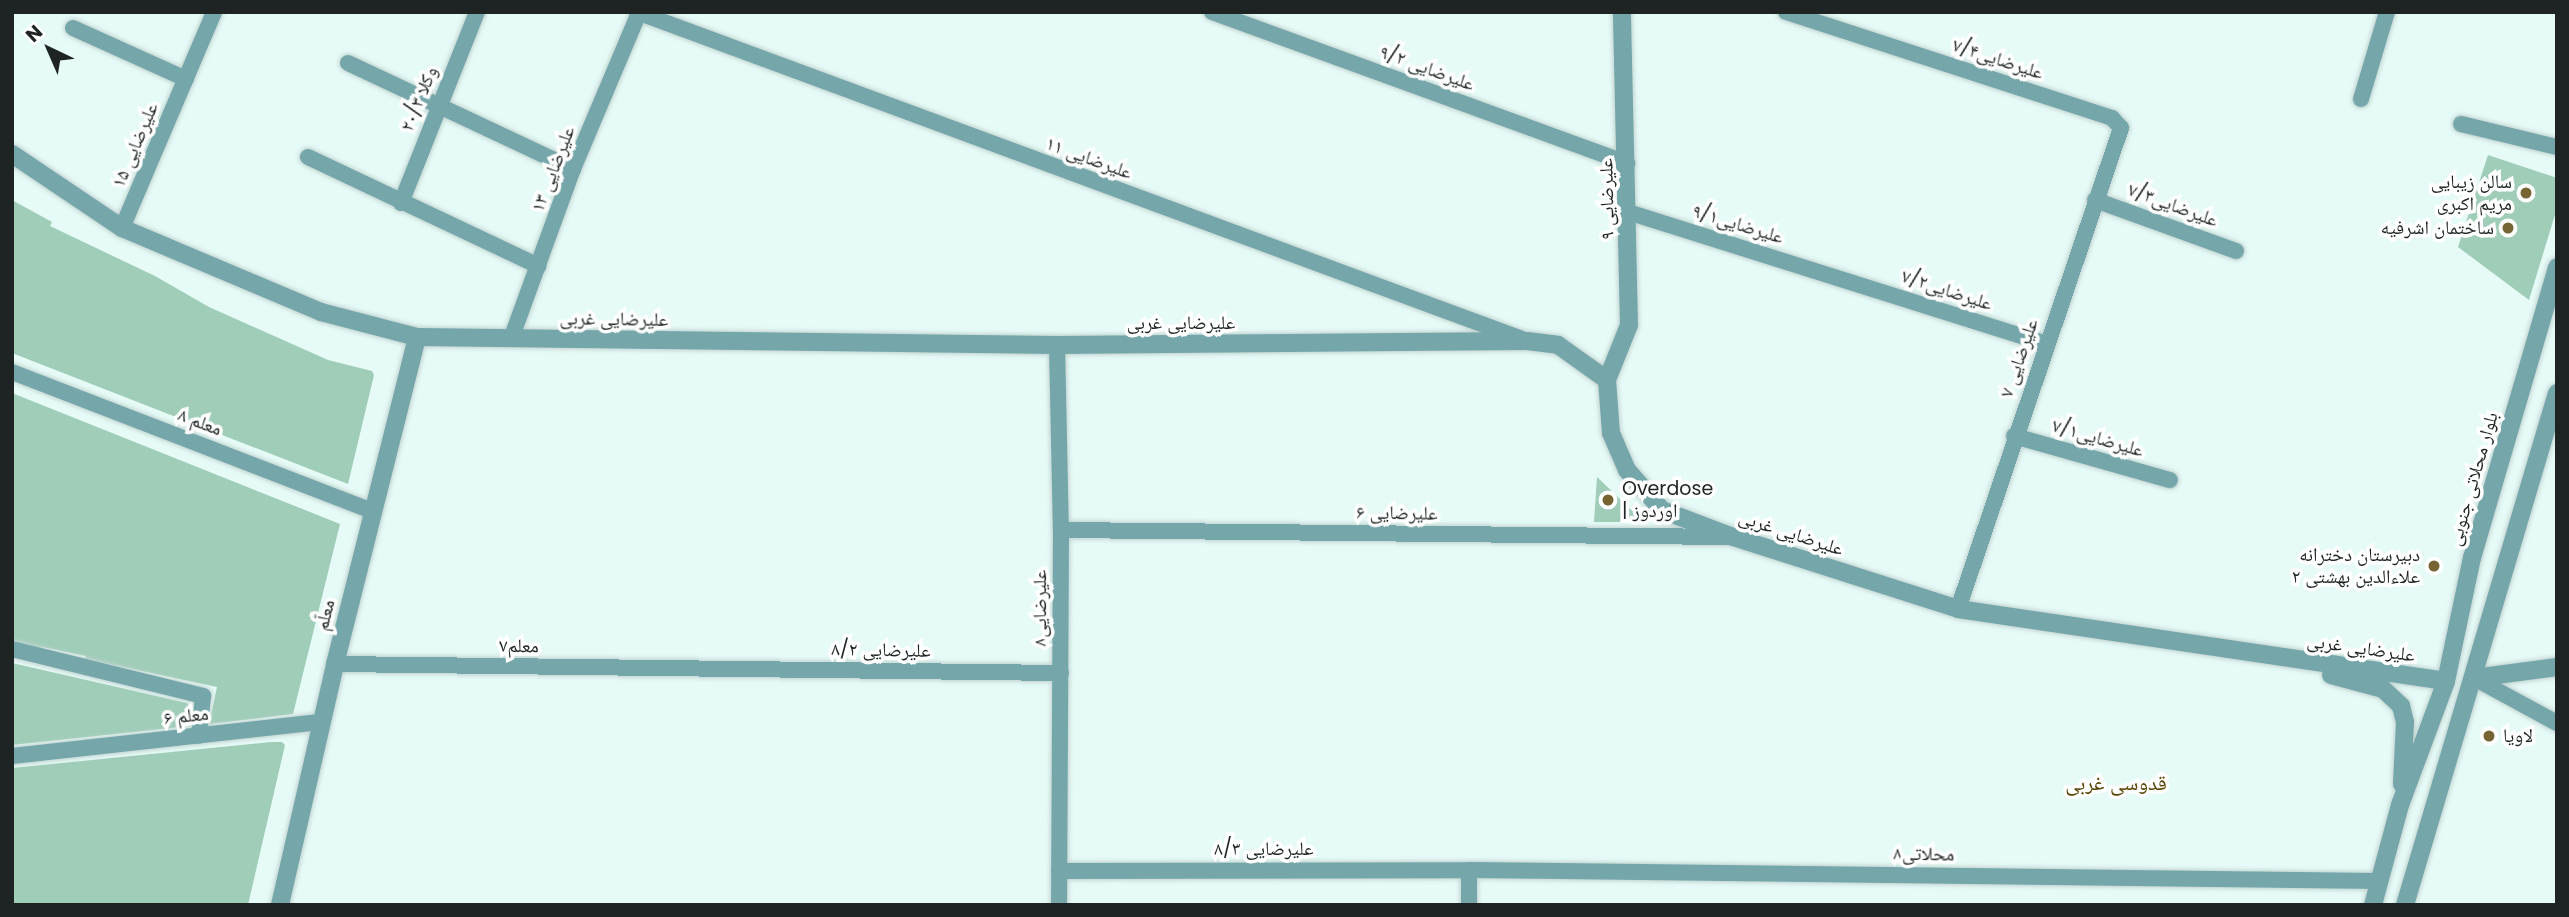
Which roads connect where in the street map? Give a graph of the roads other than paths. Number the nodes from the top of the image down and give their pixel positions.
1 (214, 12) edge
2 (477, 12) edge
3 (1212, 12) edge
4 (1622, 12) edge
5 (1786, 12) edge
6 (2387, 12) edge
7 (637, 13) edge
8 (73, 28) dead end
9 (348, 63) dead end
10 (186, 79) junction
11 (2361, 99) dead end
12 (438, 106) junction
13 (2118, 121) joint
14 (2461, 124) dead end
15 (2557, 147) edge
16 (12, 154) edge
17 (308, 157) dead end
18 (1627, 163) junction
19 (573, 169) junction
20 (2095, 200) junction
21 (401, 203) junction
22 (1628, 212) junction
23 (122, 228) junction
24 (2236, 251) dead end
25 (539, 265) junction
26 (2557, 267) edge
27 (1835, 276) joint
28 (417, 337) junction
29 (511, 339) junction
30 (1527, 341) junction
31 (2047, 344) junction
32 (1057, 345) junction
33 (12, 372) edge
34 (1607, 380) junction
35 (2557, 393) edge
36 (2014, 436) junction
37 (2170, 480) dead end
38 (373, 511) junction
39 (1061, 530) junction
40 (1733, 537) junction
41 (1958, 609) junction
42 (12, 649) edge
43 (2270, 657) junction
44 (335, 664) junction
45 (2557, 667) edge
46 (702, 670) joint
47 (1060, 673) junction
48 (2474, 678) junction
49 (2446, 681) junction
50 (322, 722) junction
51 (2557, 723) edge
52 (199, 736) junction
53 (12, 756) edge
54 (2400, 806) junction
55 (1469, 870) junction
56 (1059, 871) junction
57 (2378, 881) junction
58 (280, 905) edge
59 (1059, 905) edge
60 (1469, 905) edge
61 (2373, 905) edge
62 (2405, 905) edge

1 - 10 street, ۱۵ علیرضایی
2 - 12 street, وکلا ۲۰/۳
3 - 18 street, ۹/۲ علیرضایی
4 - 18 street, ۹ علیرضایی
5 - 13 street, علیرضایی۷/۴
6 - 11 street
7 - 19 street, ۱۳ علیرضایی
7 - 30 street, ۱۱ علیرضایی
8 - 10 street
9 - 12 street
10 - 23 street, ۱۵ علیرضایی
12 - 19 street
12 - 21 street, وکلا ۲۰/۳
13 - 20 street, ۷ علیرضایی
14 - 15 street
16 - 23 street, علیرضایی غربی
17 - 21 street
18 - 22 street, ۹ علیرضایی
19 - 25 street, ۱۳ علیرضایی
20 - 24 street, علیرضایی۷/۳
20 - 31 street, ۷ علیرضایی
21 - 25 street
22 - 27 street, علیرضایی۹/۱
22 - 34 street, ۹ علیرضایی
23 - 28 street, علیرضایی غربی
25 - 29 street, ۱۳ علیرضایی
26 - 49 street, بلوار محلاتی جنوبی
27 - 31 street, علیرضایی۷/۲
28 - 29 street, علیرضایی غربی
28 - 38 street, معلّم
29 - 32 street, علیرضایی غربی
30 - 32 street, علیرضایی غربی
30 - 34 street, علیرضایی غربی
31 - 36 street, ۷ علیرضایی
32 - 39 street, علیرضایی۸
33 - 38 street, ۸ معلم
34 - 40 street, علیرضایی غربی
35 - 48 street
36 - 37 street, علیرضایی۷/۱
36 - 41 street, ۷ علیرضایی
38 - 44 street, معلّم
39 - 40 street, ۶ علیرضایی
39 - 47 street, علیرضایی۸
40 - 41 street, علیرضایی غربی
41 - 43 street, علیرضایی غربی
42 - 52 street
43 - 49 street, علیرضایی غربی
43 - 54 street, علیرضایی غربی
44 - 46 street, معلم۷
44 - 50 street, معلّم
45 - 48 street
46 - 47 street, علیرضایی ۸/۲
47 - 56 street, علیرضایی۸
48 - 51 street
48 - 62 street
49 - 54 street, بلوار محلاتی جنوبی
50 - 52 street, ۶ معلم
50 - 58 street, معلّم
52 - 53 street, ۶ معلم
54 - 57 street, بلوار محلاتی جنوبی
55 - 56 street, ۸/۳ علیرضایی
55 - 57 street, محلاتی۸
55 - 60 street
56 - 59 street, علیرضایی۸
57 - 61 street, بلوار محلاتی جنوبی

